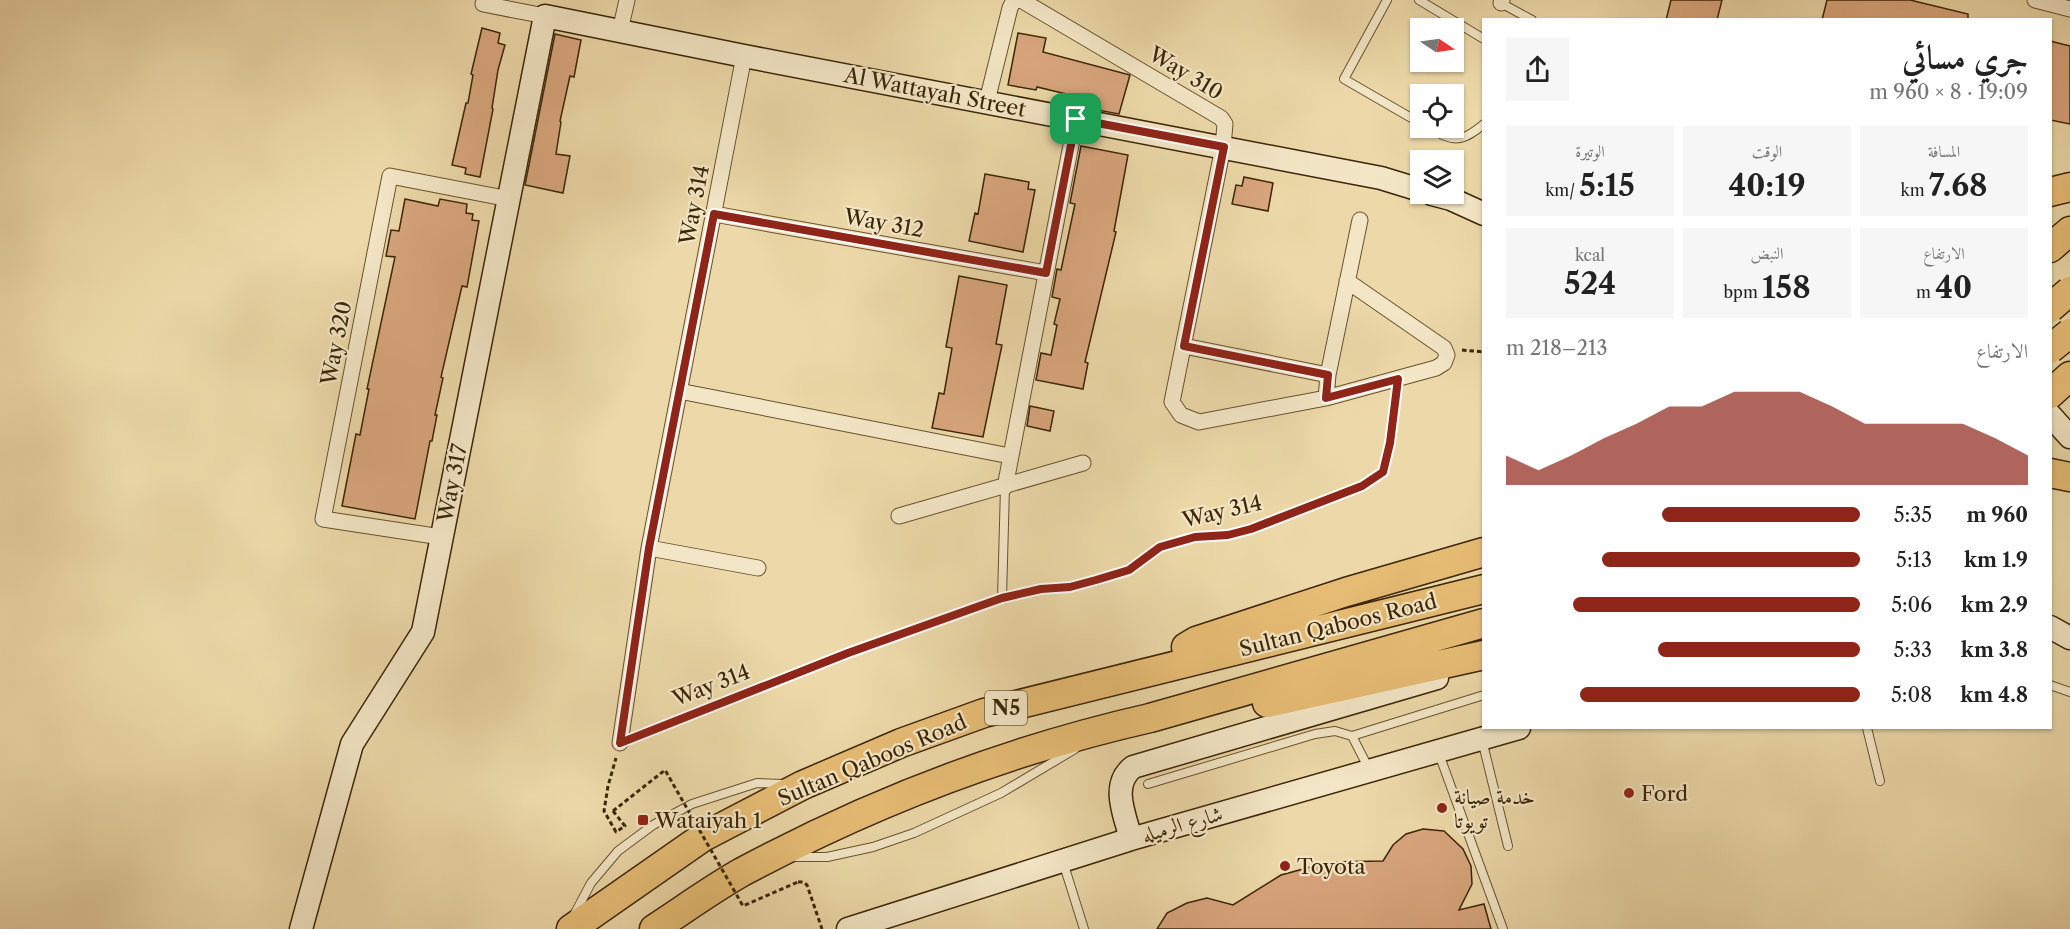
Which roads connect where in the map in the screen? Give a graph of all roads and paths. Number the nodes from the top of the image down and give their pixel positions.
1 (627, 0) edge
2 (1020, 0) edge
3 (1387, 0) edge
4 (1419, 0) edge
5 (2035, 0) edge
6 (1500, 1) edge
7 (483, 4) dead end
8 (2070, 9) edge
9 (545, 16) junction
10 (1529, 18) edge
11 (620, 31) junction
12 (1482, 38) edge
13 (744, 56) junction
14 (987, 101) junction
15 (1410, 117) edge
16 (1076, 119) junction
17 (1482, 126) edge
18 (1464, 138) edge
19 (1224, 147) junction
20 (1410, 187) edge
21 (2070, 187) edge
22 (2052, 192) edge
23 (508, 199) junction
24 (1462, 204) edge
25 (1482, 213) edge
26 (714, 214) junction
27 (1360, 220) dead end
28 (2070, 231) edge
29 (2052, 246) edge
30 (1046, 273) junction
31 (1347, 281) junction
32 (2070, 291) edge
33 (2052, 307) edge
34 (2052, 312) edge
35 (2070, 334) edge
36 (1184, 346) junction
37 (2052, 348) edge
38 (1446, 351) junction
39 (1482, 352) edge
40 (1328, 375) junction
41 (2070, 376) edge
42 (1398, 379) junction
43 (679, 391) junction
44 (2052, 392) edge
45 (1326, 398) junction
46 (2052, 418) edge
47 (2070, 437) edge
48 (1010, 456) junction
49 (1083, 463) dead end
50 (2052, 473) edge
51 (2070, 477) edge
52 (1005, 487) junction
53 (899, 516) dead end
54 (441, 537) junction
55 (649, 548) junction
56 (1482, 553) edge
57 (758, 568) dead end
58 (1482, 589) edge
59 (1002, 598) junction
60 (1482, 623) edge
61 (2052, 628) edge
62 (2070, 638) edge
63 (1482, 655) edge
64 (1482, 667) edge
65 (1146, 672) junction
66 (2052, 686) edge
67 (2070, 692) edge
68 (1482, 696) edge
69 (1150, 718) junction
70 (1515, 729) edge
71 (1868, 729) edge
72 (1352, 736) junction
73 (1482, 738) junction
74 (620, 743) junction
75 (1438, 749) junction
76 (1369, 770) junction
77 (1880, 781) dead end
78 (1148, 784) dead end
79 (803, 785) junction
80 (1131, 839) junction
81 (1508, 846) dead end
82 (1062, 861) junction
83 (301, 929) edge
84 (566, 929) edge
85 (571, 929) edge
86 (654, 929) edge
87 (822, 929) edge
88 (848, 929) edge
89 (1084, 929) edge
90 (1503, 929) edge

1 - 11 street
2 - 14 street, Way 310
2 - 19 street, Way 310
3 - 15 lane
4 - 12 lane
5 - 8 street
6 - 10 lane
7 - 9 street, Al Wattayah Street
9 - 11 street, Al Wattayah Street
9 - 23 street, Way 317
11 - 13 street, Al Wattayah Street
13 - 14 street, Al Wattayah Street
13 - 26 street, Way 314
14 - 16 street, Al Wattayah Street
16 - 19 street, Al Wattayah Street
16 - 30 street
17 - 18 lane
19 - 20 street, Al Wattayah Street
19 - 36 street, Way 310
21 - 22 highway
23 - 54 street, Way 317
23 - 54 street, Way 320
24 - 25 street
26 - 30 street, Way 312
26 - 43 street, Way 314
27 - 31 street
28 - 29 highway
30 - 48 street
31 - 38 street
31 - 40 street
32 - 33 highway, bridge
34 - 35 street
35 - 37 highway, bridge
36 - 40 street
36 - 45 street, Way 310
38 - 39 path
38 - 42 street
40 - 45 street
41 - 44 highway
42 - 45 street
42 - 59 lane, Way 314
43 - 48 street
43 - 55 street, Way 314
46 - 47 street
48 - 52 street
49 - 52 street
50 - 51 highway
52 - 53 street
52 - 59 lane
54 - 83 street, Way 317
55 - 57 street
55 - 74 street, Way 314
56 - 65 highway
58 - 65 highway, Sultan Qaboos Road / N5
59 - 74 lane, Way 314
60 - 69 highway, Sultan Qaboos Road / N5
61 - 62 street
63 - 69 highway
64 - 80 street
65 - 79 highway, Sultan Qaboos Road / N5
66 - 67 lane
68 - 72 lane
69 - 86 highway, Sultan Qaboos Road / N5
70 - 73 street, شارع الرميله
71 - 77 lane
72 - 76 lane
72 - 78 lane
73 - 75 street, شارع الرميله
73 - 81 lane
74 - 87 path, bridge
75 - 76 street, شارع الرميله
75 - 90 lane
76 - 80 street, شارع الرميله
79 - 84 lane
79 - 85 highway, Sultan Qaboos Road / N5
80 - 82 street, شارع الرميله
82 - 88 street, شارع الرميله
82 - 89 lane

